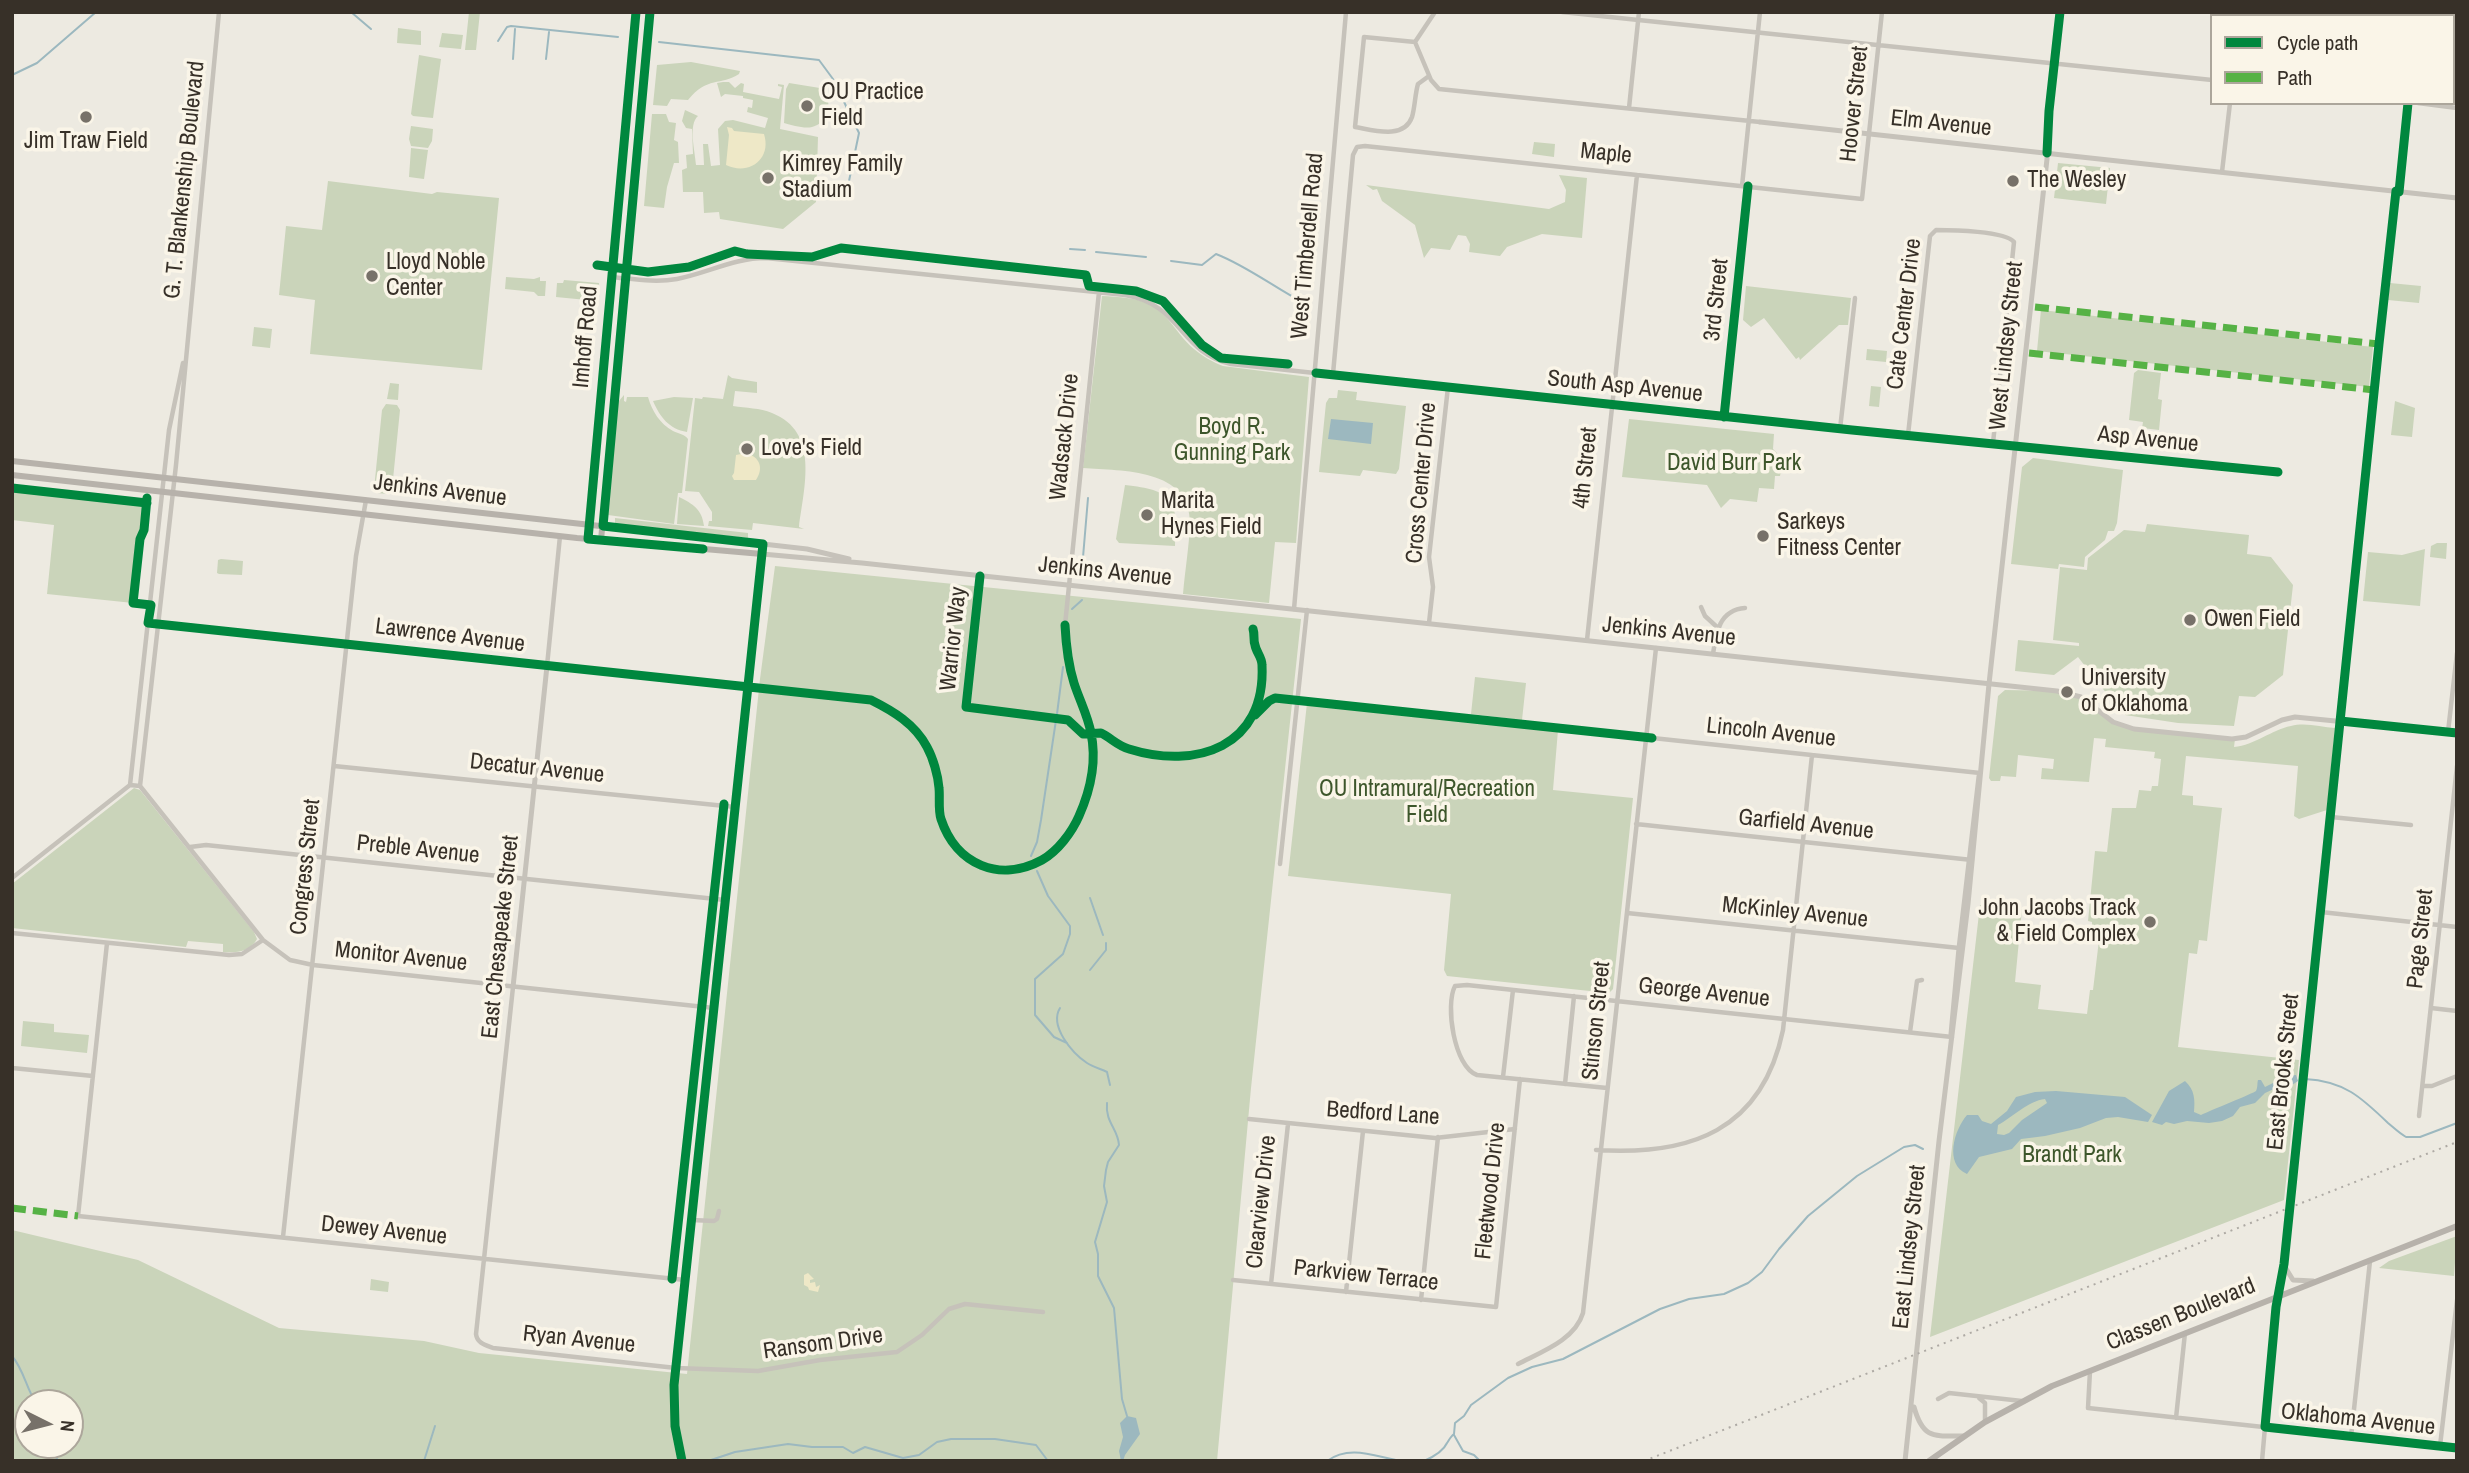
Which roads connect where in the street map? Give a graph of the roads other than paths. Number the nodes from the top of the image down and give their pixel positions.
1 (219, 12) edge
2 (636, 12) edge
3 (650, 12) edge
4 (1346, 12) edge
5 (1435, 12) edge
6 (1562, 12) edge
7 (1639, 12) edge
8 (1760, 12) edge
9 (1882, 12) edge
10 (2060, 12) edge
11 (2407, 12) edge
12 (2418, 14) edge
13 (1638, 20) junction
14 (1759, 33) junction
15 (1415, 42) junction
16 (1879, 44) junction
17 (2054, 63) junction
18 (1429, 76) junction
19 (2210, 80) edge
20 (2230, 105) edge
21 (2409, 105) edge
22 (2437, 105) edge
23 (2457, 107) edge
24 (1629, 108) junction
25 (1749, 121) junction
26 (1760, 122) joint
27 (1870, 134) junction
28 (2047, 153) junction
29 (2222, 172) junction
30 (1637, 175) junction
31 (1745, 186) junction
32 (2399, 192) junction
33 (2457, 198) edge
34 (1862, 199) joint
35 (611, 277) junction
36 (625, 278) junction
37 (1099, 292) junction
38 (1855, 298) dead end
39 (186, 350) junction
40 (1316, 373) junction
41 (1333, 374) junction
42 (1448, 387) junction
43 (1612, 405) junction
44 (1724, 416) junction
45 (1840, 429) junction
46 (1908, 435) junction
47 (1993, 443) junction
48 (2014, 445) junction
49 (12, 461) edge
50 (2278, 472) dead end
51 (12, 475) edge
52 (163, 477) junction
53 (175, 477) junction
54 (162, 491) junction
55 (173, 492) junction
56 (366, 500) junction
57 (440, 509) junction
58 (364, 514) junction
59 (490, 514) junction
60 (439, 523) junction
61 (588, 525) junction
62 (603, 526) junction
63 (489, 528) junction
64 (560, 536) junction
65 (587, 539) junction
66 (601, 540) junction
67 (763, 544) junction
68 (762, 554) junction
69 (862, 563) junction
70 (980, 576) junction
71 (1067, 585) junction
72 (1701, 607) dead end
73 (1745, 608) dead end
74 (1294, 609) junction
75 (1307, 610) junction
76 (148, 623) junction
77 (1429, 623) junction
78 (158, 624) junction
79 (1717, 627) junction
80 (1587, 640) junction
81 (346, 643) junction
82 (1656, 648) junction
83 (2457, 653) edge
84 (1713, 654) junction
85 (547, 666) junction
86 (1989, 684) junction
87 (748, 686) junction
88 (966, 707) dead end
89 (2340, 721) junction
90 (1559, 728) dead end
91 (2448, 732) junction
92 (2457, 733) edge
93 (1645, 737) junction
94 (1812, 755) junction
95 (334, 766) junction
96 (2457, 766) edge
97 (1980, 773) junction
98 (130, 785) junction
99 (140, 786) junction
100 (535, 786) junction
101 (736, 807) junction
102 (2331, 817) junction
103 (1636, 824) junction
104 (2411, 825) dead end
105 (1803, 842) junction
106 (190, 847) junction
107 (325, 858) junction
108 (1970, 860) junction
109 (1280, 864) dead end
110 (12, 878) edge
111 (525, 879) junction
112 (726, 900) junction
113 (1627, 912) junction
114 (2321, 912) junction
115 (2440, 925) junction
116 (2457, 927) edge
117 (1793, 930) junction
118 (12, 933) edge
119 (263, 940) junction
120 (107, 943) junction
121 (1959, 948) junction
122 (313, 965) junction
123 (1922, 980) dead end
124 (513, 987) junction
125 (1513, 990) junction
126 (1574, 996) junction
127 (1617, 1001) junction
128 (714, 1008) junction
129 (2431, 1008) junction
130 (2457, 1011) edge
131 (1784, 1020) junction
132 (1910, 1032) junction
133 (1952, 1037) junction
134 (12, 1068) edge
135 (93, 1076) junction
136 (2457, 1076) edge
137 (1503, 1077) junction
138 (1520, 1079) junction
139 (1565, 1084) junction
140 (2423, 1086) junction
141 (1607, 1088) junction
142 (2419, 1116) dead end
143 (1249, 1119) dead end
144 (1288, 1124) junction
145 (1515, 1129) junction
146 (1363, 1131) junction
147 (1438, 1137) junction
148 (1599, 1151) junction
149 (719, 1211) dead end
150 (692, 1220) junction
151 (2457, 1226) edge
152 (283, 1237) junction
153 (484, 1259) junction
154 (2370, 1260) junction
155 (2284, 1264) junction
156 (686, 1280) junction
157 (1233, 1280) dead end
158 (2315, 1281) junction
159 (1271, 1284) junction
160 (1346, 1292) junction
161 (2278, 1296) junction
162 (1421, 1300) junction
163 (2457, 1300) edge
164 (2258, 1304) junction
165 (1496, 1307) joint
166 (1043, 1312) dead end
167 (2275, 1318) junction
168 (2185, 1332) junction
169 (479, 1341) joint
170 (1518, 1364) dead end
171 (676, 1368) junction
172 (2090, 1370) junction
173 (1975, 1396) junction
174 (1938, 1399) dead end
175 (2022, 1401) junction
176 (1912, 1402) junction
177 (2176, 1418) junction
178 (1985, 1422) junction
179 (2266, 1427) junction
180 (1964, 1436) junction
181 (2351, 1437) junction
182 (2441, 1446) junction
183 (2457, 1448) edge
184 (682, 1461) edge
185 (1905, 1461) edge
186 (1930, 1461) edge
187 (2262, 1461) edge

1 - 39 street, G. T. Blankenship Boulevard
2 - 35 main road, Imhoff Road
3 - 36 main road, Imhoff Road
4 - 40 street, West Timberdell Road
5 - 15 street
6 - 13 street
7 - 13 street
8 - 14 street, 3rd Street
9 - 16 street, Hoover Street
10 - 17 street, West Lindsey Street
11 - 12 street
13 - 14 street
13 - 24 street
14 - 16 street
14 - 25 street, 3rd Street
15 - 18 street
15 - 18 street
16 - 17 street
16 - 27 street, Hoover Street
17 - 19 street
17 - 28 street, West Lindsey Street
18 - 24 street, Elm Avenue
20 - 29 street
21 - 32 street
22 - 23 street
24 - 25 street, Elm Avenue
25 - 26 street, Elm Avenue
25 - 31 street, 3rd Street
26 - 27 street, Elm Avenue
27 - 28 street, Elm Avenue
27 - 34 street, Hoover Street
28 - 29 street, Elm Avenue
28 - 48 street, West Lindsey Street
29 - 32 street, Elm Avenue
30 - 31 street, Maple
30 - 41 street, Maple
30 - 43 street, 4th Street
31 - 34 street, Maple
31 - 44 street, 3rd Street
32 - 33 street, Elm Avenue
35 - 36 street, South Asp Avenue
35 - 61 main road, Imhoff Road
36 - 37 street, South Asp Avenue
36 - 62 main road, Imhoff Road
37 - 40 street, South Asp Avenue
37 - 71 street, Wadsack Drive
38 - 45 street
39 - 52 street, G. T. Blankenship Boulevard
39 - 53 street, G. T. Blankenship Boulevard
40 - 41 street, South Asp Avenue
40 - 74 street, West Timberdell Road
41 - 42 street, South Asp Avenue
42 - 43 street, South Asp Avenue
42 - 77 street, Cross Center Drive
43 - 44 street, South Asp Avenue
43 - 80 street, 4th Street
44 - 45 street, South Asp Avenue
45 - 46 street, South Asp Avenue
46 - 47 street, South Asp Avenue
46 - 47 street, Cate Center Drive
47 - 48 street, South Asp Avenue
48 - 50 street, Asp Avenue
48 - 86 street, West Lindsey Street
49 - 52 main road, Jenkins Avenue
51 - 54 main road, Jenkins Avenue
52 - 53 main road, Jenkins Avenue
52 - 54 street, G. T. Blankenship Boulevard
53 - 55 street, G. T. Blankenship Boulevard
53 - 56 main road, Jenkins Avenue
54 - 55 main road, Jenkins Avenue
54 - 76 street, G. T. Blankenship Boulevard
55 - 58 main road, Jenkins Avenue
55 - 78 street, G. T. Blankenship Boulevard
56 - 57 main road, Jenkins Avenue
56 - 58 street, Congress Street
57 - 59 main road, Jenkins Avenue
57 - 60 main road
58 - 60 main road, Jenkins Avenue
58 - 81 street, Congress Street
59 - 61 main road, Jenkins Avenue
59 - 63 main road
60 - 63 main road, Jenkins Avenue
61 - 62 main road, Jenkins Avenue
61 - 65 main road, Imhoff Road
62 - 66 main road, Imhoff Road
62 - 67 main road, Jenkins Avenue
63 - 64 main road, Jenkins Avenue
64 - 65 main road, Jenkins Avenue
64 - 85 street, East Chesapeake Street
65 - 66 main road, Jenkins Avenue
66 - 68 main road, Jenkins Avenue
67 - 68 main road
67 - 69 street, Jenkins Avenue
68 - 69 street, Jenkins Avenue
68 - 87 main road
69 - 70 street, Jenkins Avenue
70 - 71 street, Jenkins Avenue
70 - 88 street, Warrior Way
71 - 74 street, Jenkins Avenue
71 - 87 street, Wadsack Drive
72 - 79 street
73 - 79 street
74 - 75 street, Jenkins Avenue
75 - 77 street, Jenkins Avenue
75 - 109 street
76 - 78 street, Lawrence Avenue
76 - 98 street, G. T. Blankenship Boulevard
77 - 80 street, Jenkins Avenue
78 - 81 street, Lawrence Avenue
78 - 99 street, G. T. Blankenship Boulevard
79 - 84 street
80 - 82 street, Jenkins Avenue
81 - 85 street, Lawrence Avenue
81 - 95 street, Congress Street
82 - 84 street, Jenkins Avenue
82 - 93 street, Stinson Street
83 - 91 street
84 - 86 street, Jenkins Avenue
85 - 87 street, Lawrence Avenue
85 - 100 street, East Chesapeake Street
86 - 89 street, Jenkins Avenue
86 - 97 street, East Lindsey Street
87 - 101 main road
89 - 91 street, Jenkins Avenue
89 - 102 street, East Brooks Street
90 - 93 street, Lincoln Avenue
91 - 92 street, Jenkins Avenue
93 - 94 street, Lincoln Avenue
93 - 103 street, Stinson Street
94 - 97 street, Lincoln Avenue
94 - 105 street
95 - 100 street, Decatur Avenue
95 - 107 street, Congress Street
96 - 115 street, Page Street
97 - 108 street, East Lindsey Street
98 - 99 street
98 - 110 street
99 - 106 street, Monitor Avenue
100 - 101 street, Decatur Avenue
100 - 111 street, East Chesapeake Street
101 - 112 main road
102 - 104 street
102 - 114 street, East Brooks Street
103 - 105 street, Garfield Avenue
103 - 113 street, Stinson Street
105 - 108 street, Garfield Avenue
105 - 117 street
106 - 107 street, Preble Avenue
106 - 119 street, Monitor Avenue
107 - 111 street, Preble Avenue
107 - 122 street, Congress Street
108 - 121 street, East Lindsey Street
108 - 133 street, East Lindsey Street
111 - 112 street, Preble Avenue
111 - 124 street, East Chesapeake Street
112 - 128 main road
113 - 117 street, McKinley Avenue
113 - 127 street, Stinson Street
114 - 115 street
114 - 155 street, East Brooks Street
115 - 116 street
115 - 129 street, Page Street
117 - 121 street, McKinley Avenue
117 - 131 street
118 - 120 street
119 - 120 street
119 - 122 street, Monitor Avenue
120 - 135 street
121 - 133 street, East Lindsey Street
122 - 124 street, Monitor Avenue
122 - 152 street, Congress Street
123 - 132 street
124 - 128 street, Monitor Avenue
124 - 153 street, East Chesapeake Street
125 - 126 street, George Avenue
125 - 137 street
125 - 137 street, George Avenue
126 - 127 street, George Avenue
126 - 139 street
127 - 131 street, George Avenue
127 - 141 street, Stinson Street
128 - 150 main road
129 - 130 street
129 - 140 street, Page Street
131 - 132 street, George Avenue
131 - 148 street
132 - 133 street, George Avenue
133 - 176 street, East Lindsey Street
134 - 135 street
135 - 152 street, Dewey Avenue
136 - 140 street
137 - 138 street
138 - 139 street
138 - 145 street, Fleetwood Drive
139 - 141 street
140 - 142 street, Page Street
141 - 148 street, Stinson Street
143 - 144 street, Bedford Lane
144 - 146 street, Bedford Lane
144 - 159 street, Clearview Drive
145 - 147 street, Bedford Lane
145 - 165 street, Fleetwood Drive
146 - 147 street, Bedford Lane
146 - 160 street
147 - 162 street
148 - 170 street, Stinson Street
149 - 150 street
150 - 156 main road
151 - 154 main road, Classen Boulevard
152 - 153 street, Dewey Avenue
153 - 156 street, Dewey Avenue
153 - 169 street, East Chesapeake Street
154 - 158 main road, Classen Boulevard
154 - 181 street
155 - 158 street
155 - 161 street, East Brooks Street
156 - 171 main road
157 - 159 street, Parkview Terrace
158 - 161 main road, Classen Boulevard
159 - 160 street, Parkview Terrace
160 - 162 street, Parkview Terrace
161 - 164 main road, Classen Boulevard
161 - 167 street, East Brooks Street
162 - 165 street, Parkview Terrace
163 - 182 street
164 - 167 street
164 - 168 main road, Classen Boulevard
166 - 171 street, Ransom Drive
167 - 179 street, East Brooks Street
168 - 172 main road, Classen Boulevard
168 - 177 street
169 - 171 street, Ryan Avenue
171 - 184 main road
172 - 175 main road, Classen Boulevard
172 - 177 street, Oklahoma Avenue
173 - 174 street
173 - 175 street
173 - 178 street
175 - 178 main road, Classen Boulevard
176 - 180 street
176 - 185 street, East Lindsey Street
177 - 179 street, Oklahoma Avenue
178 - 180 main road, Classen Boulevard
179 - 181 street, Oklahoma Avenue
179 - 187 street, East Brooks Street
180 - 186 main road, Classen Boulevard
181 - 182 street, Oklahoma Avenue
182 - 183 street, Oklahoma Avenue

